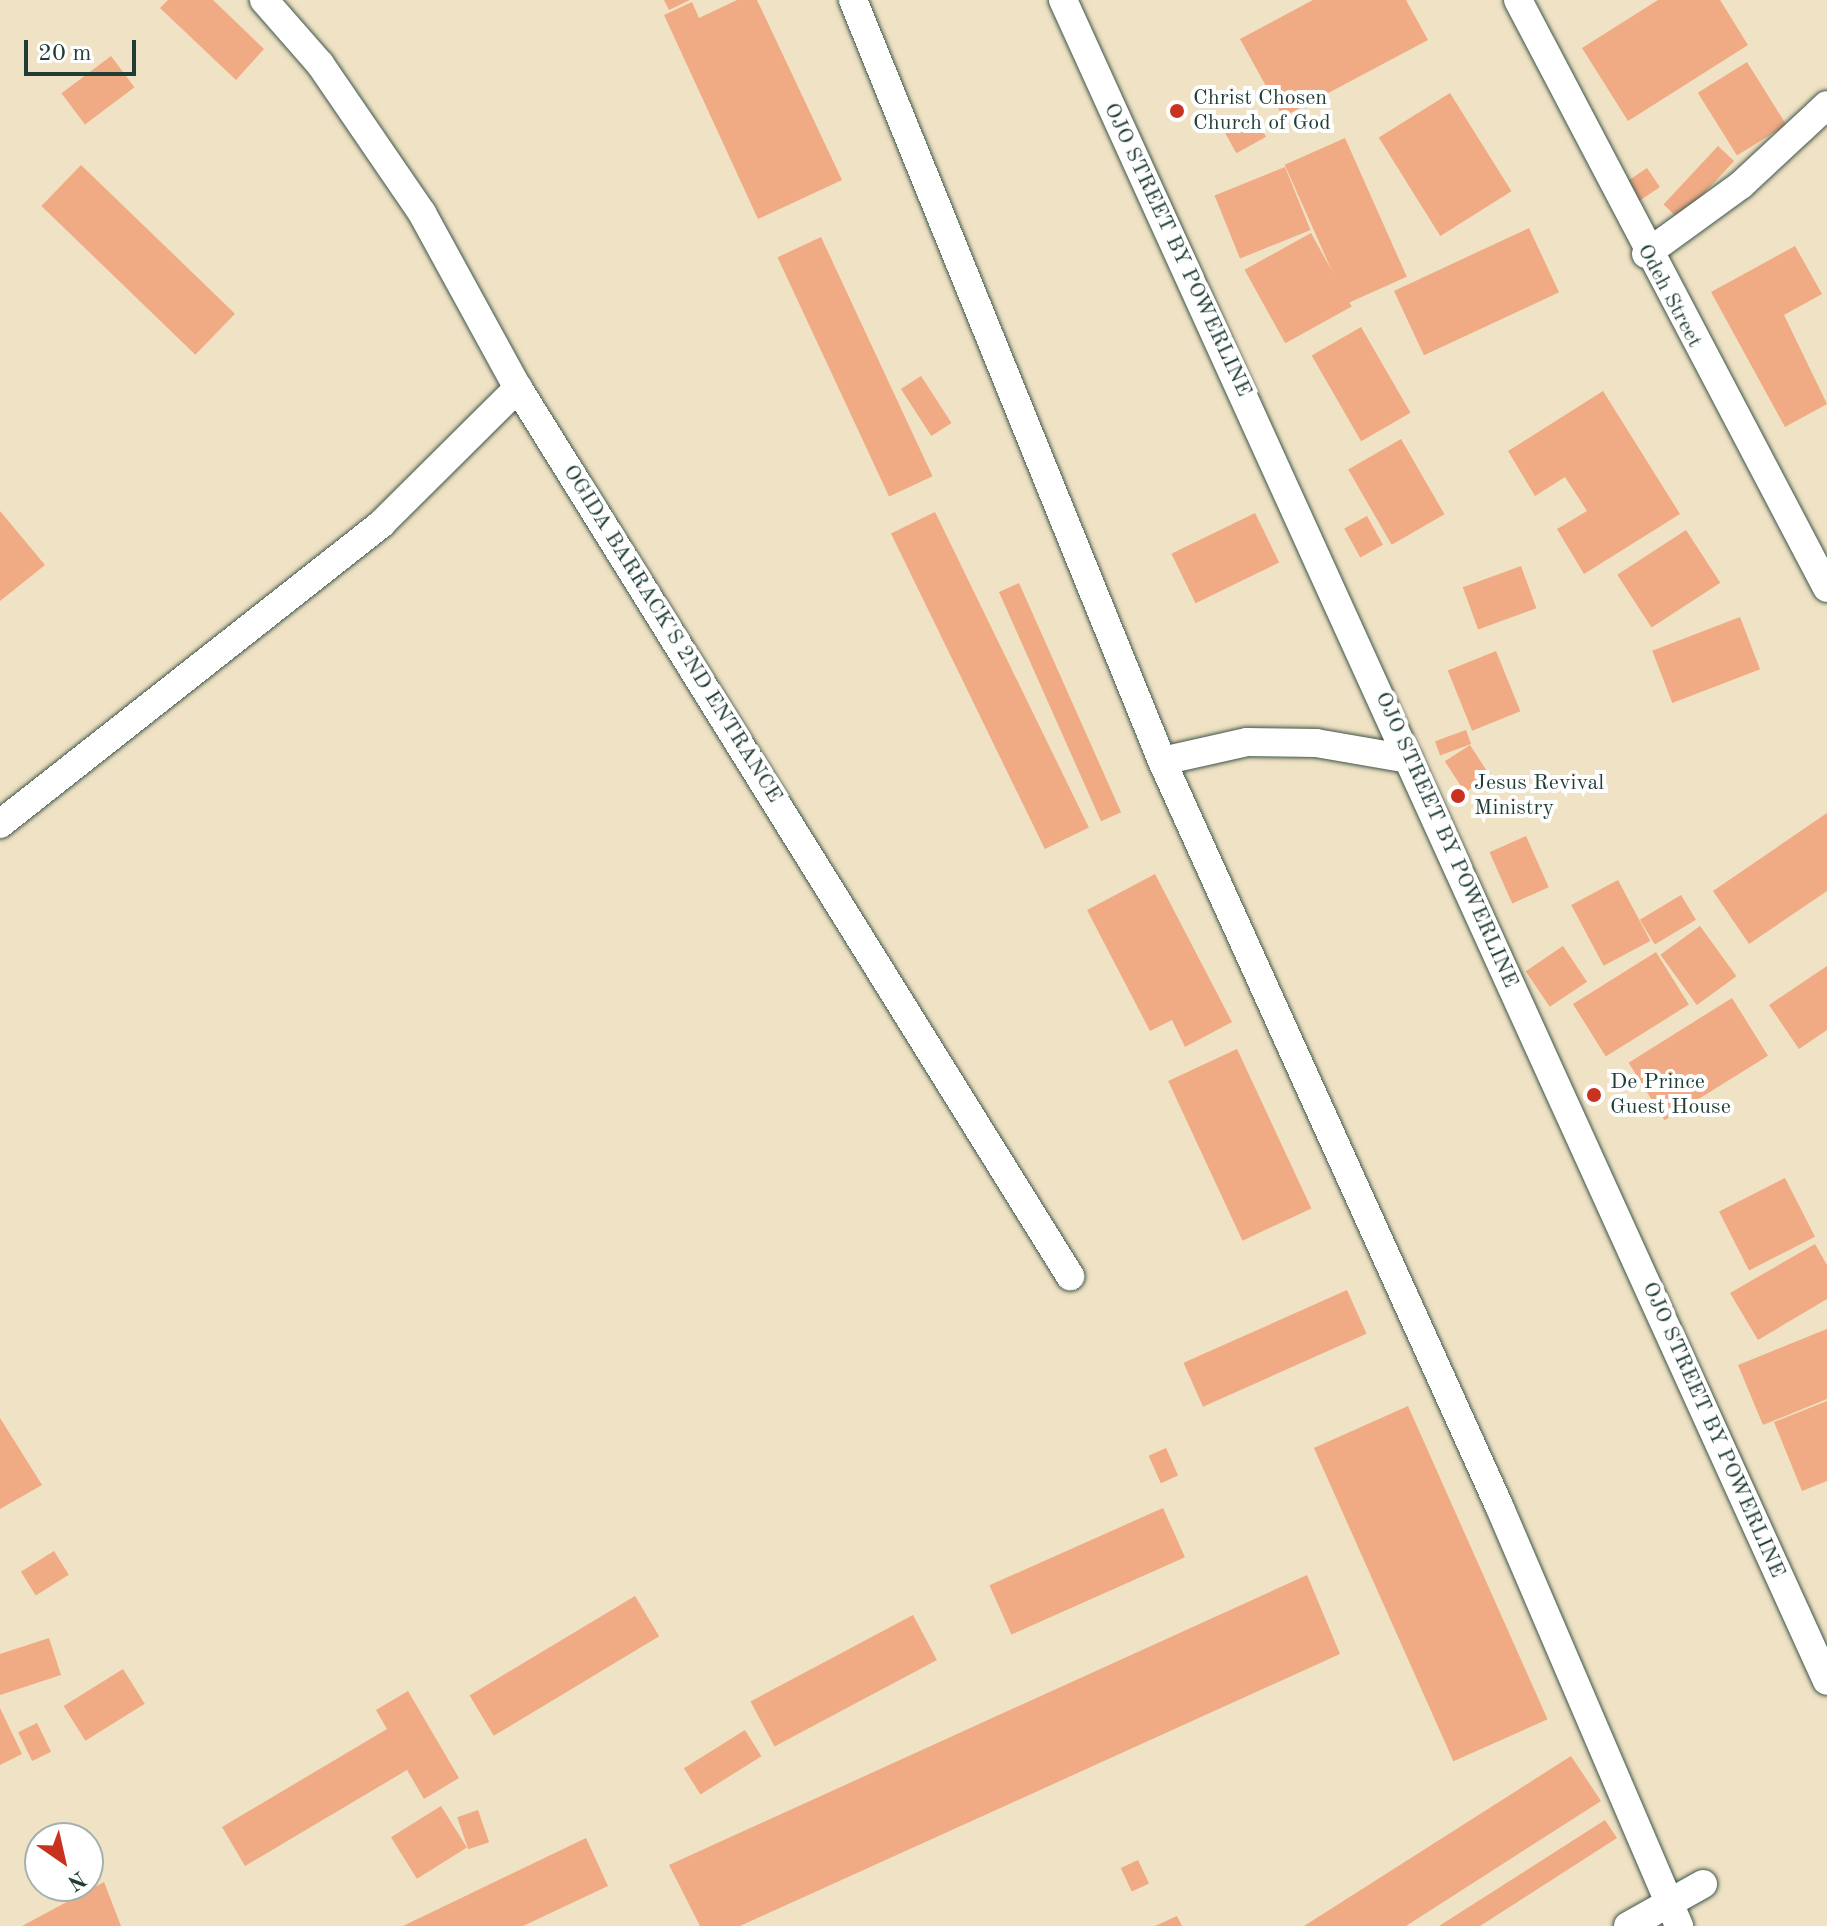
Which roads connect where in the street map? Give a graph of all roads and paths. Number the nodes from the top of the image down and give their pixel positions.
1 (264, 0) edge
2 (853, 0) edge
3 (1063, 0) edge
4 (1518, 0) edge
5 (1827, 105) edge
6 (1646, 254) junction
7 (518, 388) junction
8 (1827, 588) edge
9 (1409, 759) junction
10 (1162, 761) junction
11 (0, 824) edge
12 (1070, 1276) dead end
13 (1827, 1681) edge
14 (1703, 1884) dead end
15 (1674, 1914) edge
16 (1628, 1926) edge

1 - 7 street, OGIDA BARRACK'S 2ND ENTRANCE
2 - 10 street
3 - 9 street, OJO STREET BY POWERLINE
4 - 6 street, Odeh Street
5 - 6 street
6 - 8 street, Odeh Street
7 - 11 street
7 - 12 street, OGIDA BARRACK'S 2ND ENTRANCE
9 - 10 street
9 - 13 street, OJO STREET BY POWERLINE
10 - 15 street
14 - 15 street
15 - 16 street

